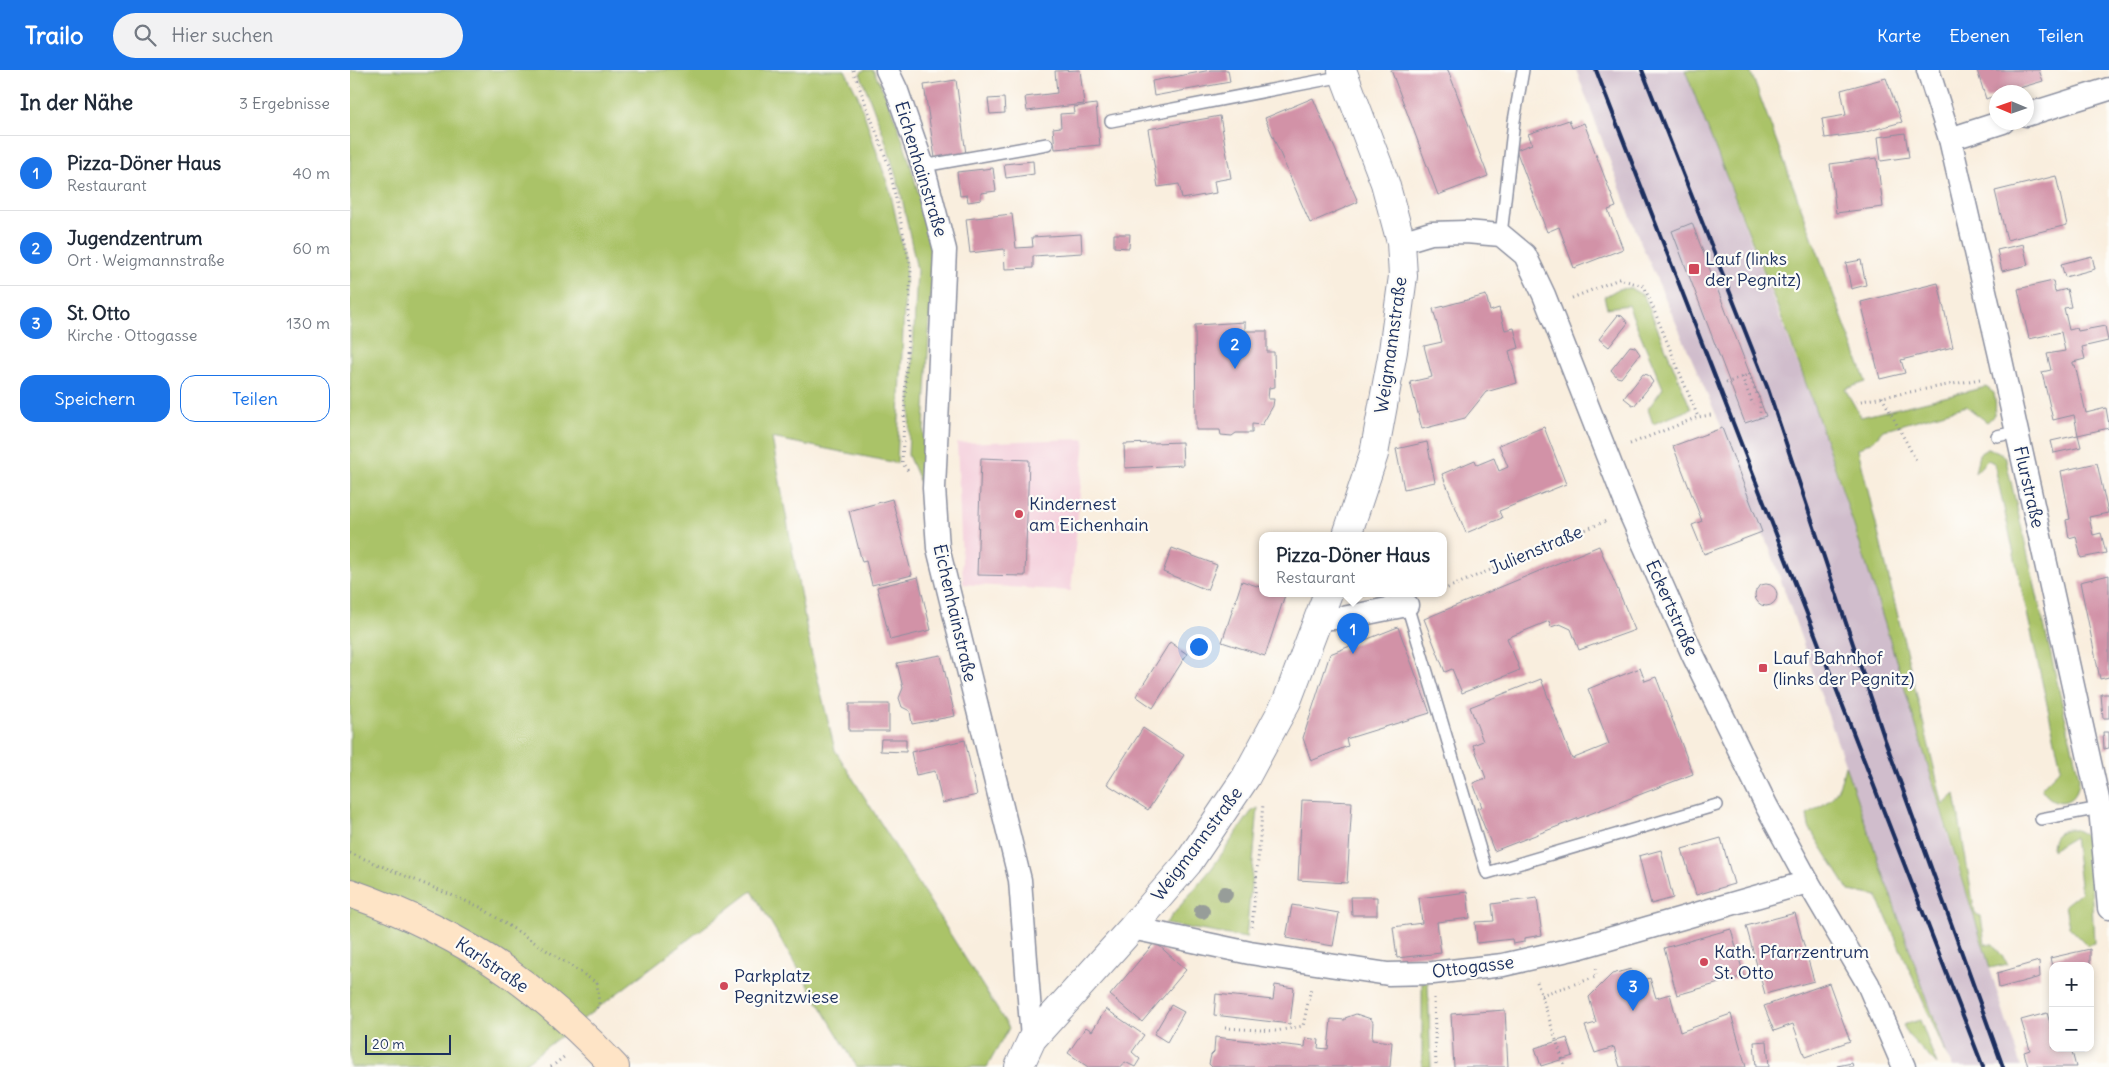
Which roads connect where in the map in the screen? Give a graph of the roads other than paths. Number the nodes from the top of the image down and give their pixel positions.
1 (887, 70) edge
2 (1524, 70) edge
3 (1928, 70) edge
4 (1343, 73) edge
5 (2109, 89) edge
6 (2034, 112) edge
7 (1111, 121) dead end
8 (1989, 126) edge
9 (1950, 139) junction
10 (1047, 144) dead end
11 (923, 166) junction
12 (1501, 236) junction
13 (1400, 242) junction
14 (1348, 532) edge
15 (1327, 597) edge
16 (1407, 605) joint
17 (1320, 618) junction
18 (1717, 805) dead end
19 (2105, 806) edge
20 (2041, 819) dead end
21 (1808, 882) junction
22 (350, 893) edge
23 (2109, 908) edge
24 (1132, 928) junction
25 (1032, 1039) junction
26 (615, 1067) edge
27 (1019, 1067) edge
28 (1904, 1067) edge

1 - 11 street, Eichenhainstraße
2 - 12 lane
3 - 9 street, Flurstraße
4 - 7 lane
4 - 13 street, Weigmannstraße
5 - 6 street
8 - 9 street
9 - 19 street, Flurstraße
10 - 11 lane
11 - 25 street, Eichenhainstraße
12 - 13 street
12 - 21 street, Eckertstraße
13 - 14 street, Weigmannstraße
15 - 17 street, Weigmannstraße
16 - 17 street
16 - 18 lane
17 - 24 street, Weigmannstraße
19 - 20 lane
19 - 23 street, Flurstraße
21 - 24 street, Ottogasse
21 - 28 street, Eckertstraße
22 - 26 main road, Karlstraße
24 - 25 street, Weigmannstraße
25 - 27 street, Weigmannstraße

